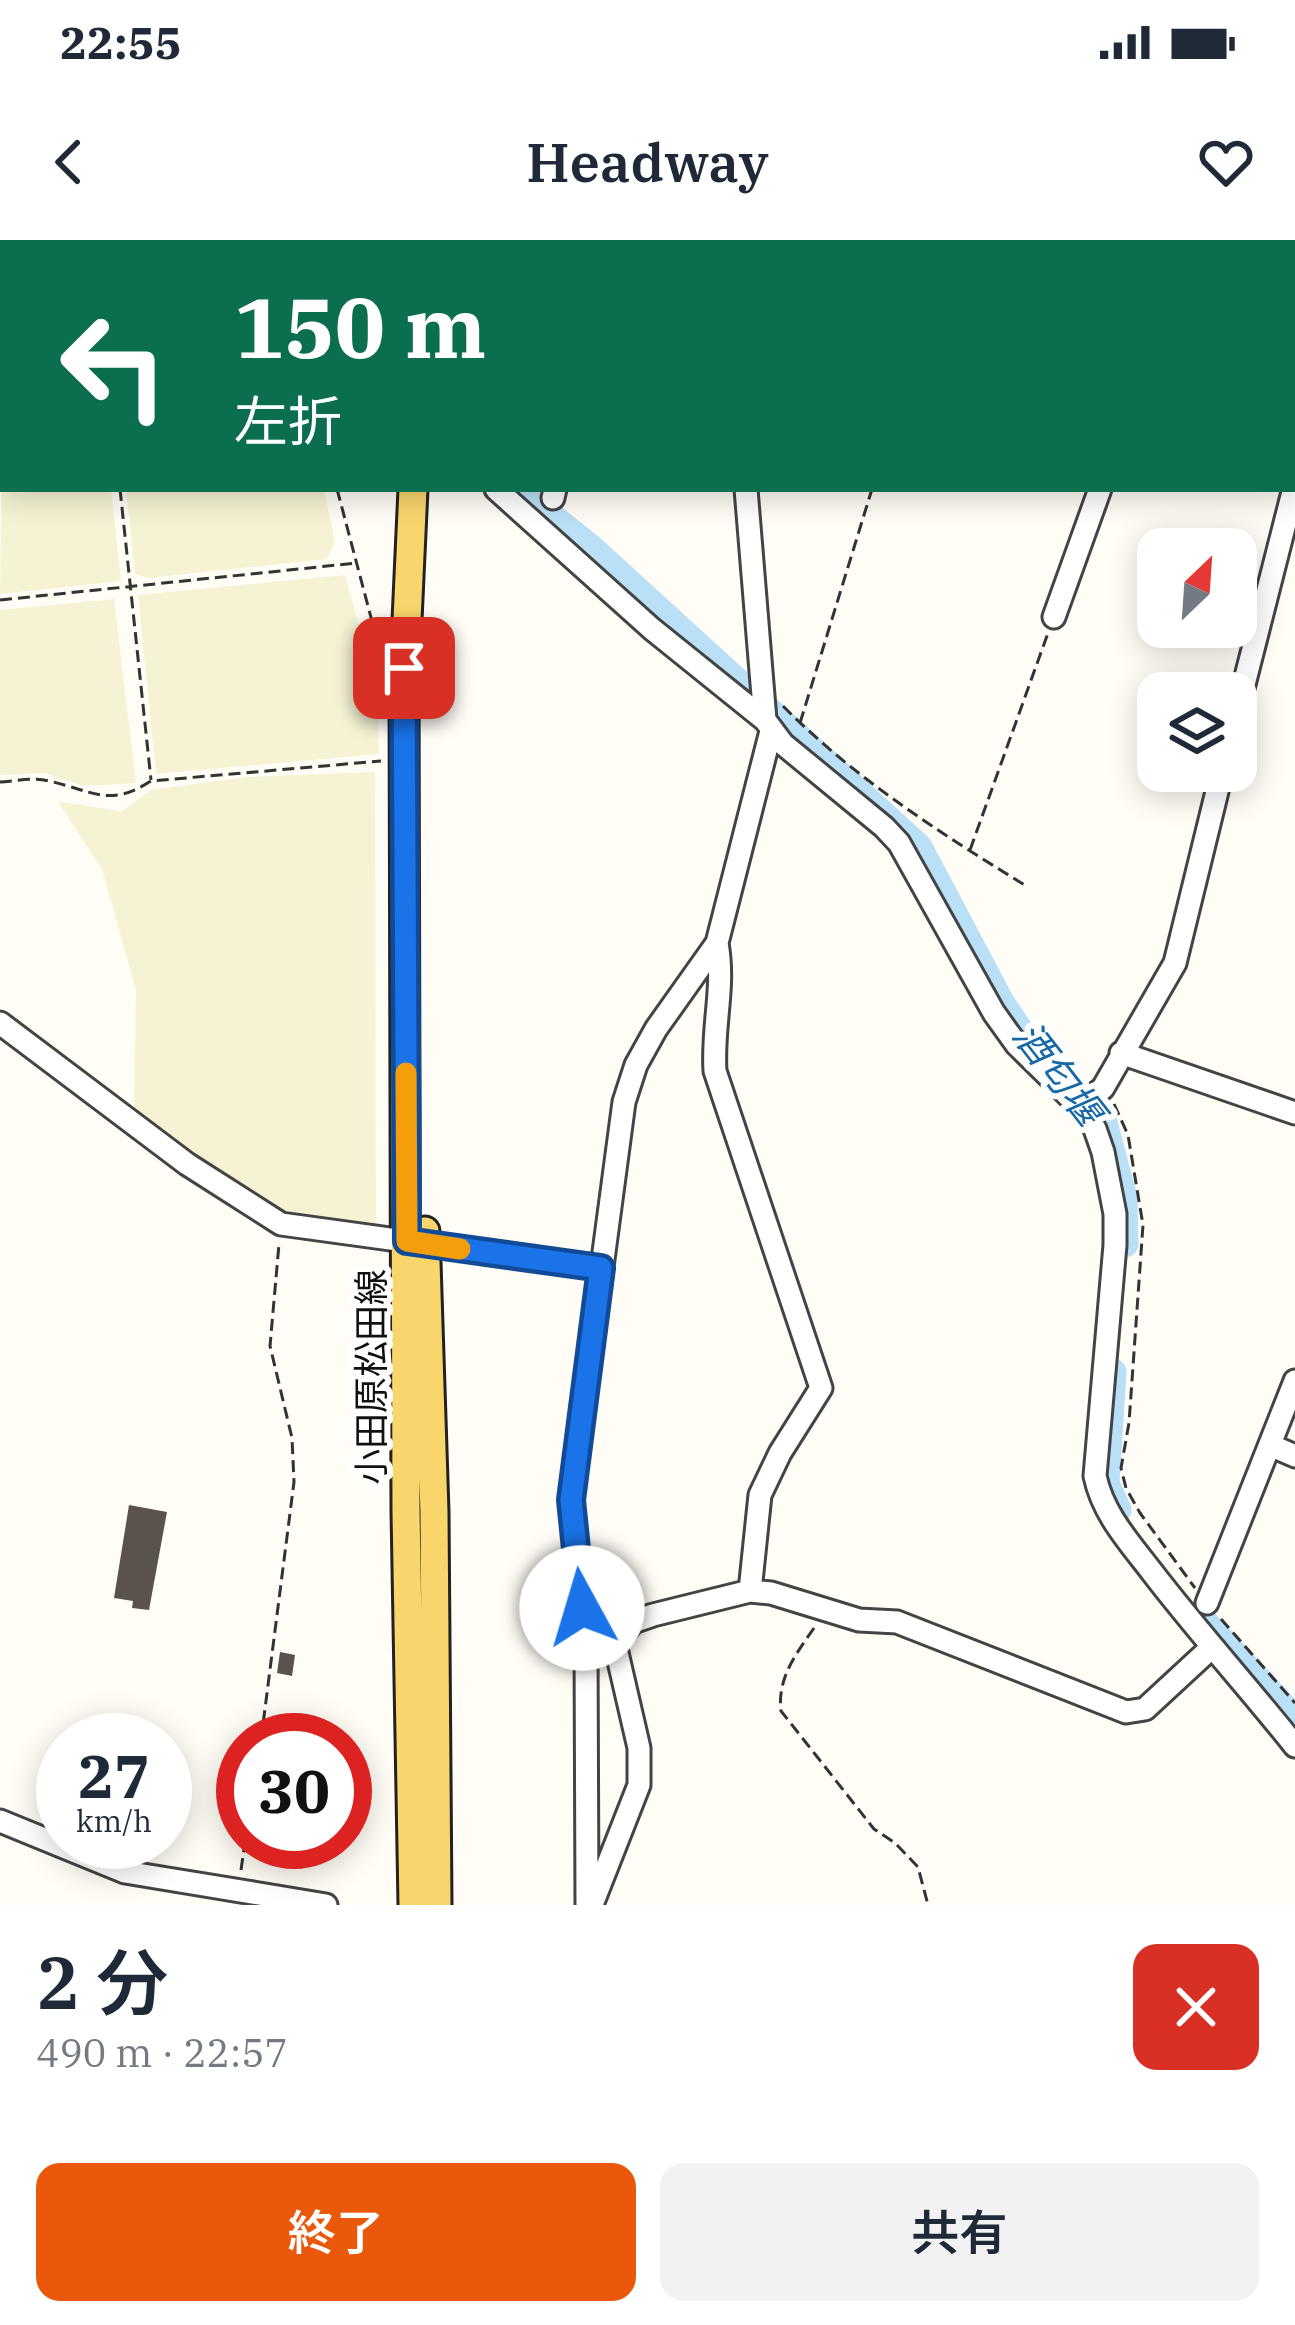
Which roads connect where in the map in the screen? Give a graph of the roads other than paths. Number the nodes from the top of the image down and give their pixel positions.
1 (413, 492) edge
2 (413, 492) edge
3 (499, 492) edge
4 (746, 492) edge
5 (1099, 492) edge
6 (1293, 492) edge
7 (1054, 616) road end
8 (1247, 672) edge
9 (768, 726) junction
10 (1217, 792) edge
11 (717, 943) junction
12 (0, 1023) edge
13 (1121, 1053) junction
14 (1080, 1107) junction
15 (1295, 1113) edge
16 (416, 1242) junction
17 (601, 1268) junction
18 (1295, 1381) edge
19 (1270, 1445) junction
20 (1295, 1456) edge
21 (749, 1591) junction
22 (1208, 1603) road end
23 (586, 1644) junction
24 (615, 1644) junction
25 (1211, 1648) junction
26 (1295, 1746) edge
27 (0, 1822) edge
28 (326, 1905) edge
29 (413, 1905) edge
30 (437, 1905) edge
31 (590, 1905) edge

1 - 16 main road, 小田原松田線
2 - 16 main road, 小田原松田線
3 - 9 street
4 - 9 street
5 - 7 street
6 - 8 street
9 - 11 street
9 - 14 street
10 - 13 street
11 - 17 street
11 - 21 street
12 - 16 street
13 - 14 street
13 - 15 street
14 - 25 street
16 - 17 street
16 - 29 main road, 小田原松田線
16 - 30 main road, 小田原松田線
17 - 23 street
18 - 19 street
19 - 20 street
19 - 22 street
21 - 24 street
21 - 25 street
23 - 24 street
23 - 31 street
24 - 31 street
25 - 26 street
27 - 28 street

